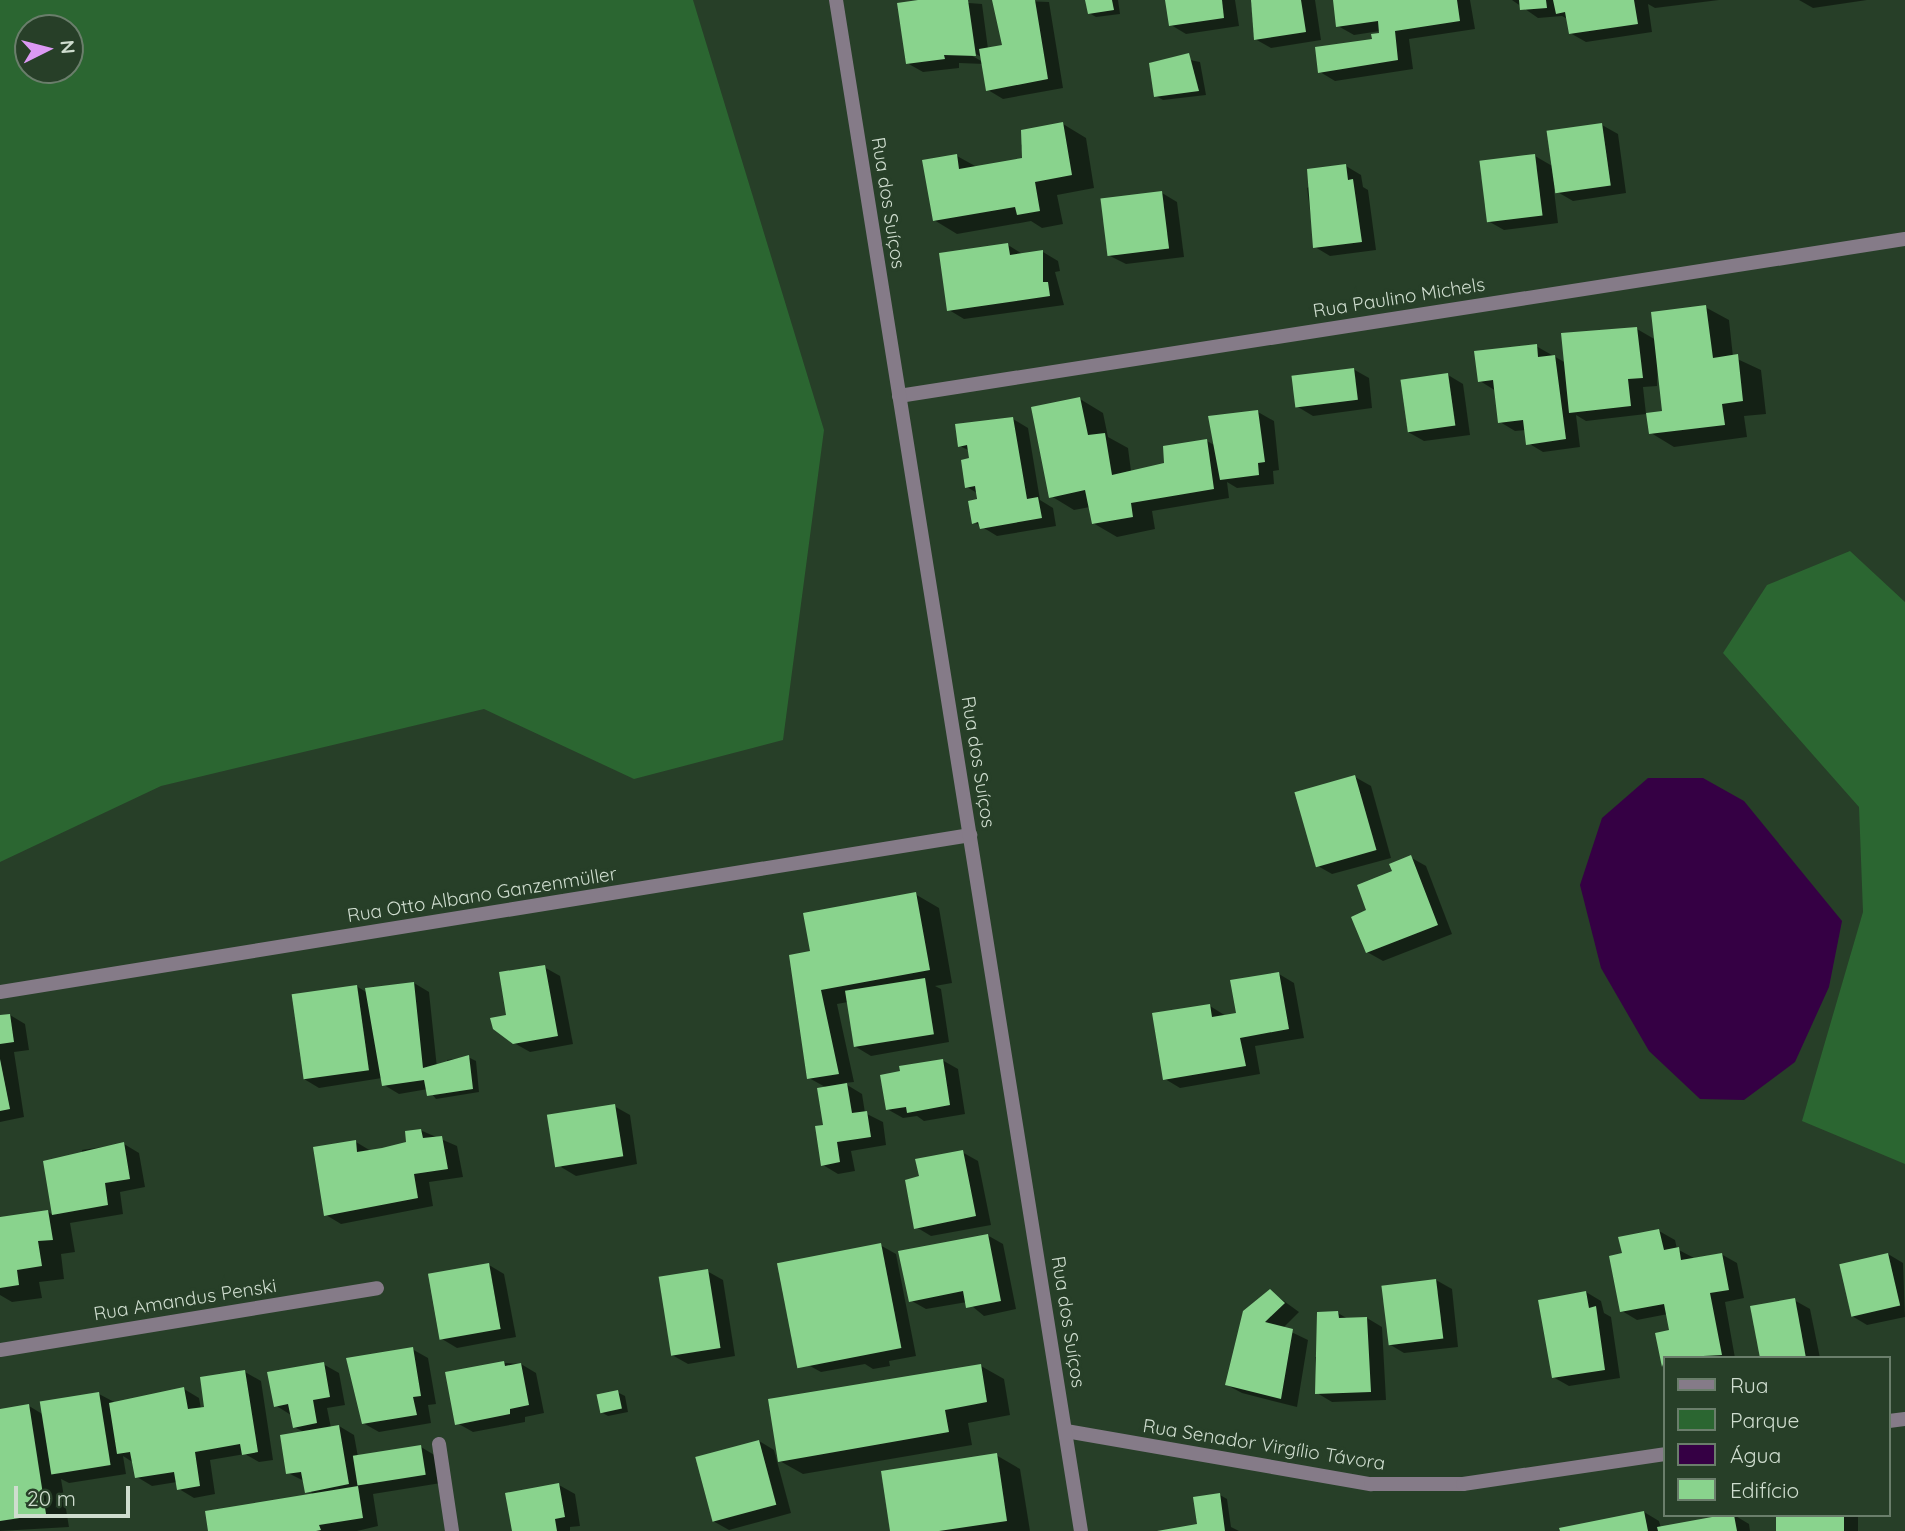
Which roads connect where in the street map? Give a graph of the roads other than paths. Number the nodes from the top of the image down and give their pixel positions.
1 (836, 0) edge
2 (1905, 239) edge
3 (900, 396) junction
4 (970, 835) junction
5 (0, 992) edge
6 (377, 1288) dead end
7 (0, 1350) edge
8 (1066, 1431) junction
9 (439, 1444) dead end
10 (1664, 1454) edge
11 (453, 1531) edge
12 (1081, 1531) edge

1 - 3 street, Rua dos Suíços
2 - 3 street, Rua Paulino Michels
3 - 4 street, Rua dos Suíços
4 - 5 street, Rua Otto Albano Ganzenmüller
4 - 8 street, Rua dos Suíços
6 - 7 street, Rua Amandus Penski
8 - 10 street, Rua Senador Virgílio Távora
8 - 12 street, Rua dos Suíços
9 - 11 street

